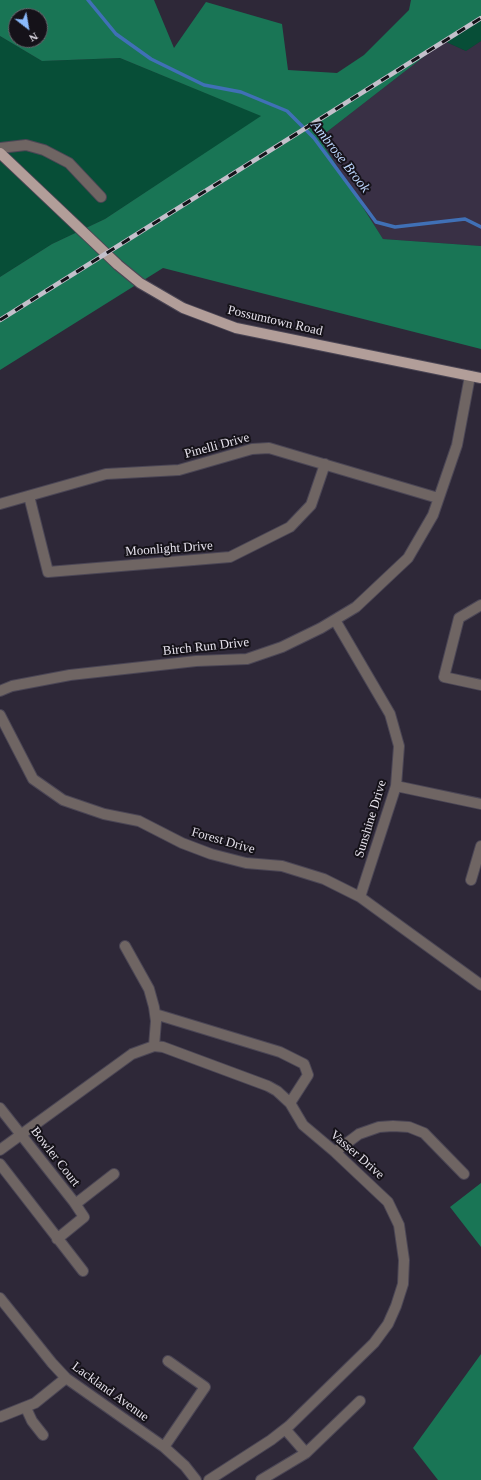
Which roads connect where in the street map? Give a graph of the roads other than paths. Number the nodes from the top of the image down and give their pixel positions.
1 (0, 148) edge
2 (0, 153) edge
3 (101, 197) dead end
4 (470, 376) junction
5 (481, 378) edge
6 (325, 464) junction
7 (29, 496) junction
8 (438, 498) junction
9 (0, 504) edge
10 (481, 605) edge
11 (335, 620) junction
12 (481, 685) edge
13 (0, 691) edge
14 (0, 715) edge
15 (396, 786) junction
16 (481, 804) edge
17 (481, 846) edge
18 (471, 880) dead end
19 (360, 897) junction
20 (125, 946) dead end
21 (481, 986) edge
22 (155, 1014) junction
23 (154, 1046) junction
24 (290, 1103) junction
25 (0, 1108) edge
26 (21, 1135) junction
27 (0, 1150) edge
28 (335, 1152) junction
29 (0, 1164) edge
30 (114, 1174) dead end
31 (464, 1174) dead end
32 (74, 1202) junction
33 (57, 1239) junction
34 (82, 1271) dead end
35 (1, 1301) edge
36 (168, 1361) dead end
37 (66, 1378) junction
38 (360, 1401) dead end
39 (26, 1408) junction
40 (0, 1417) edge
41 (285, 1429) junction
42 (43, 1435) dead end
43 (164, 1447) junction
44 (306, 1453) junction
45 (196, 1480) edge
46 (208, 1480) edge
47 (261, 1480) edge

1 - 3 street
2 - 4 main road, Possumtown Road
4 - 5 main road, Possumtown Road
4 - 8 street, Birch Run Drive
6 - 7 street, Pinelli Drive
6 - 7 street, Moonlight Drive
6 - 8 street, Pinelli Drive
7 - 9 street, Pinelli Drive
8 - 11 street, Birch Run Drive
10 - 12 street
11 - 13 street, Birch Run Drive
11 - 15 street, Sunshine Drive
14 - 19 street, Forest Drive
15 - 16 street
15 - 19 street, Sunshine Drive
17 - 18 street
19 - 21 street, Forest Drive
20 - 22 street
22 - 23 street
22 - 24 street
23 - 24 street, Vasser Drive
23 - 26 street
24 - 28 street, Vasser Drive
25 - 26 street, Bowler Court
26 - 27 street
26 - 32 street, Bowler Court
28 - 31 street
28 - 41 street, Vasser Drive
29 - 33 street
30 - 32 street, Bowler Court
32 - 33 street
33 - 34 street
35 - 37 street, Lackland Avenue
36 - 43 street
37 - 39 street
37 - 43 street, Lackland Avenue
38 - 44 street
39 - 40 street
39 - 42 street
41 - 44 street
41 - 46 street, Vasser Drive
43 - 45 street, Lackland Avenue
44 - 47 street

